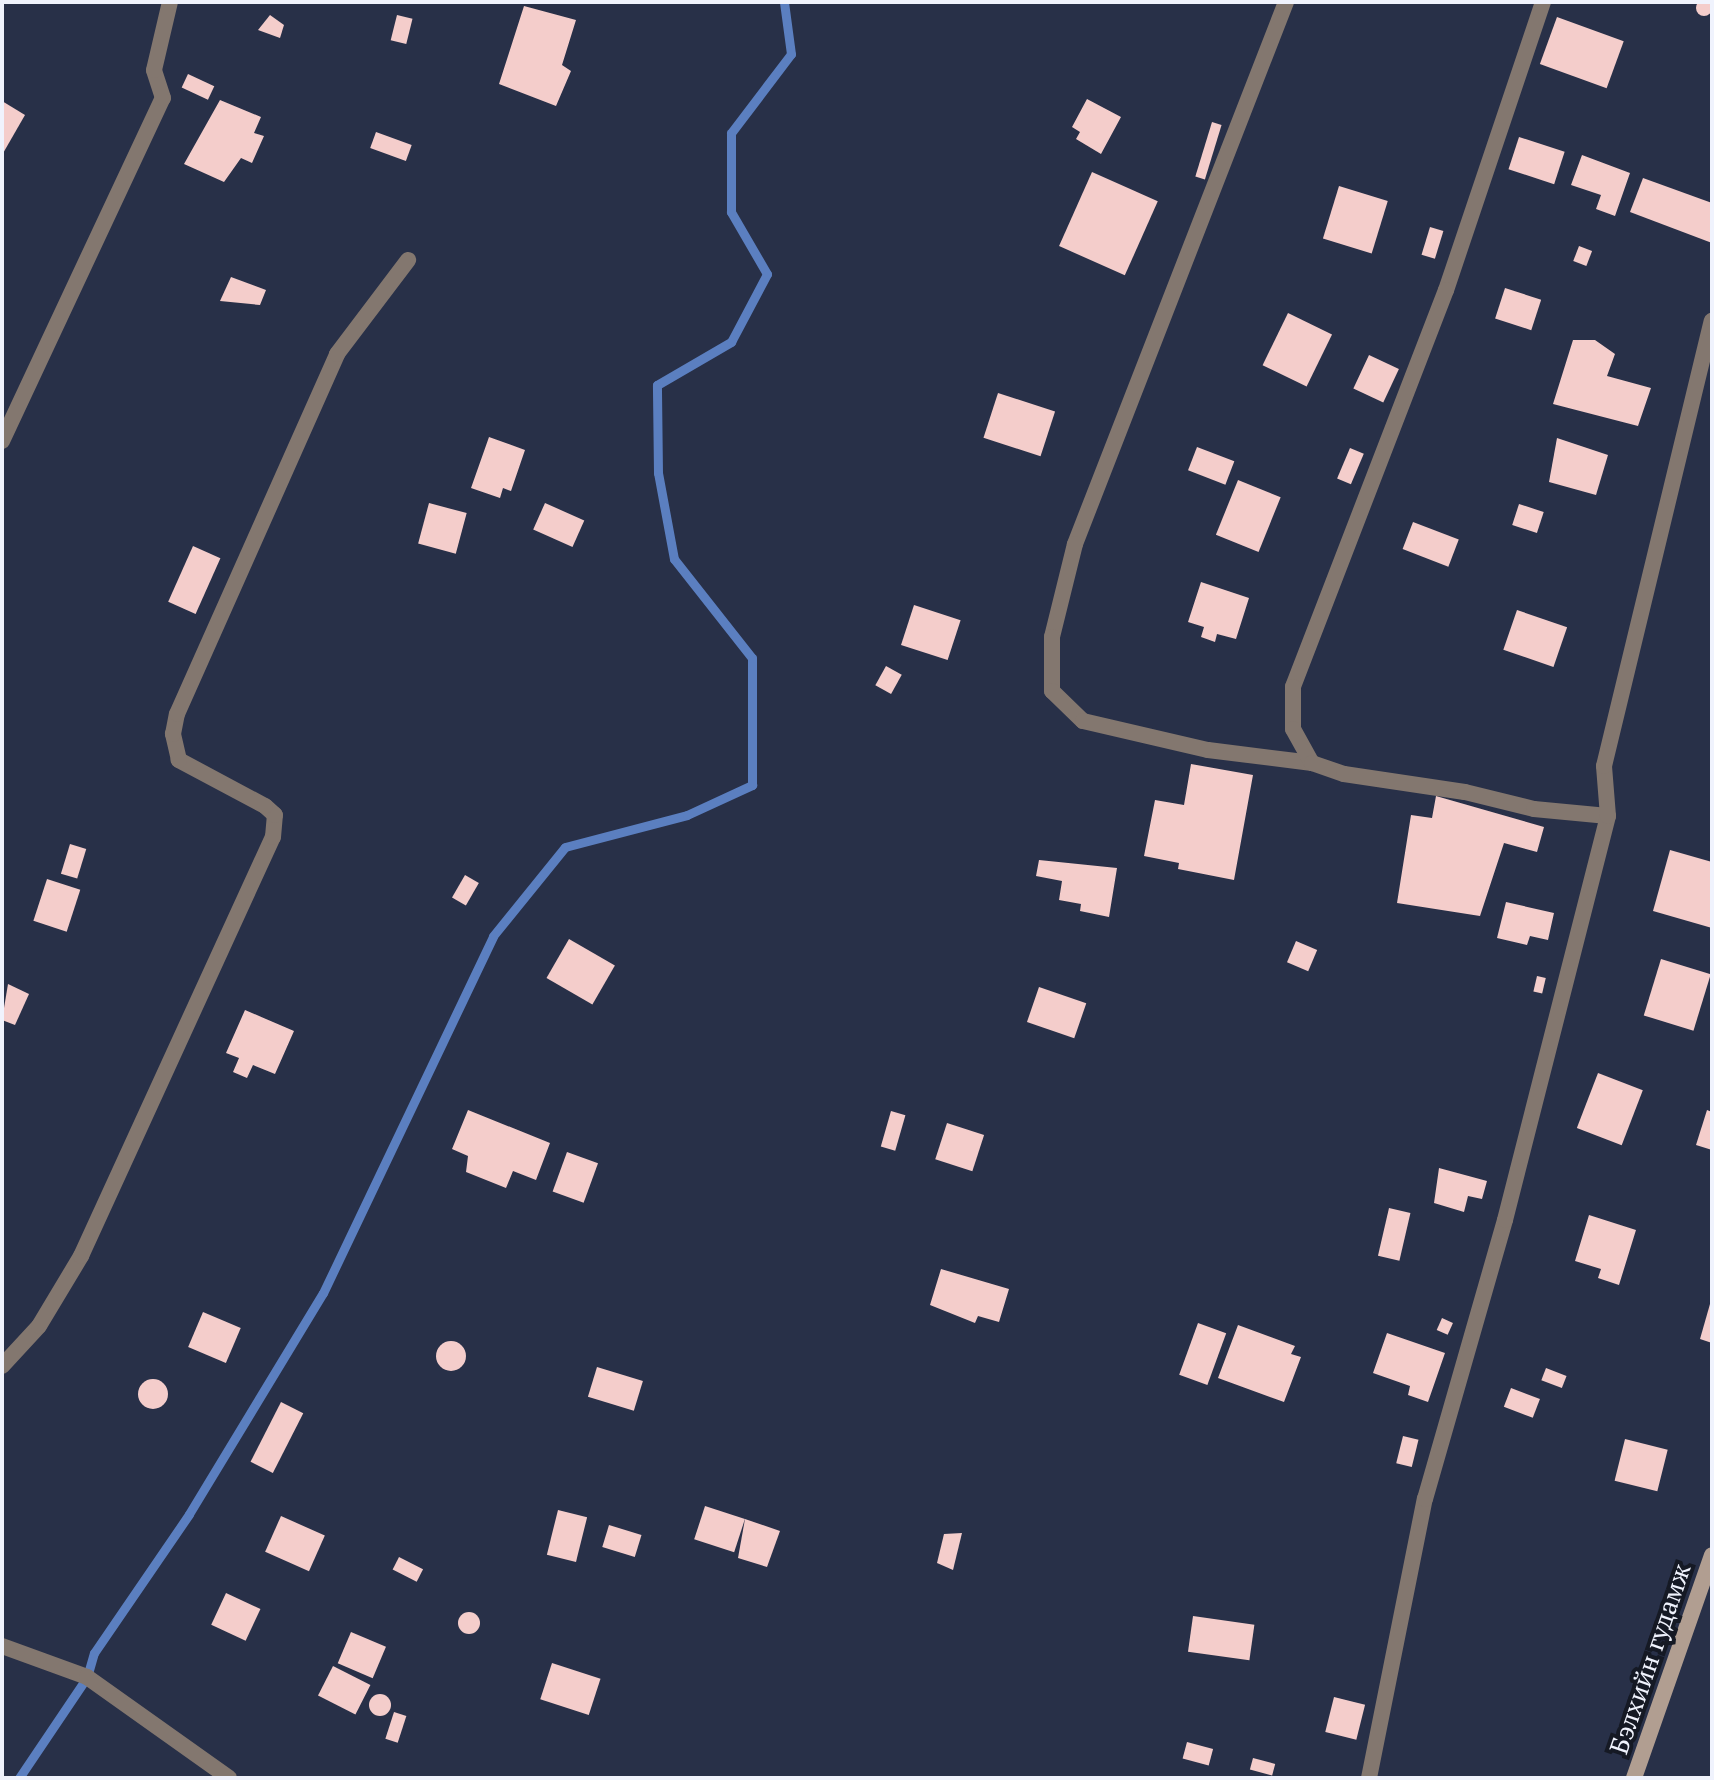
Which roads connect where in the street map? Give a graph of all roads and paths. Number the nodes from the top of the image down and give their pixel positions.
1 (170, 2) edge
2 (1286, 2) edge
3 (1543, 2) edge
4 (408, 260) dead end
5 (1712, 321) edge
6 (2, 441) edge
7 (1312, 763) junction
8 (1608, 816) junction
9 (2, 1366) edge
10 (1712, 1555) edge
11 (2, 1646) edge
12 (229, 1778) edge
13 (1369, 1778) edge
14 (1634, 1778) edge

1 - 6 street
2 - 7 street
3 - 7 street
4 - 9 street
5 - 8 street
7 - 8 street
8 - 13 street
10 - 14 main road, Бэлхийн гудамж
11 - 12 street

